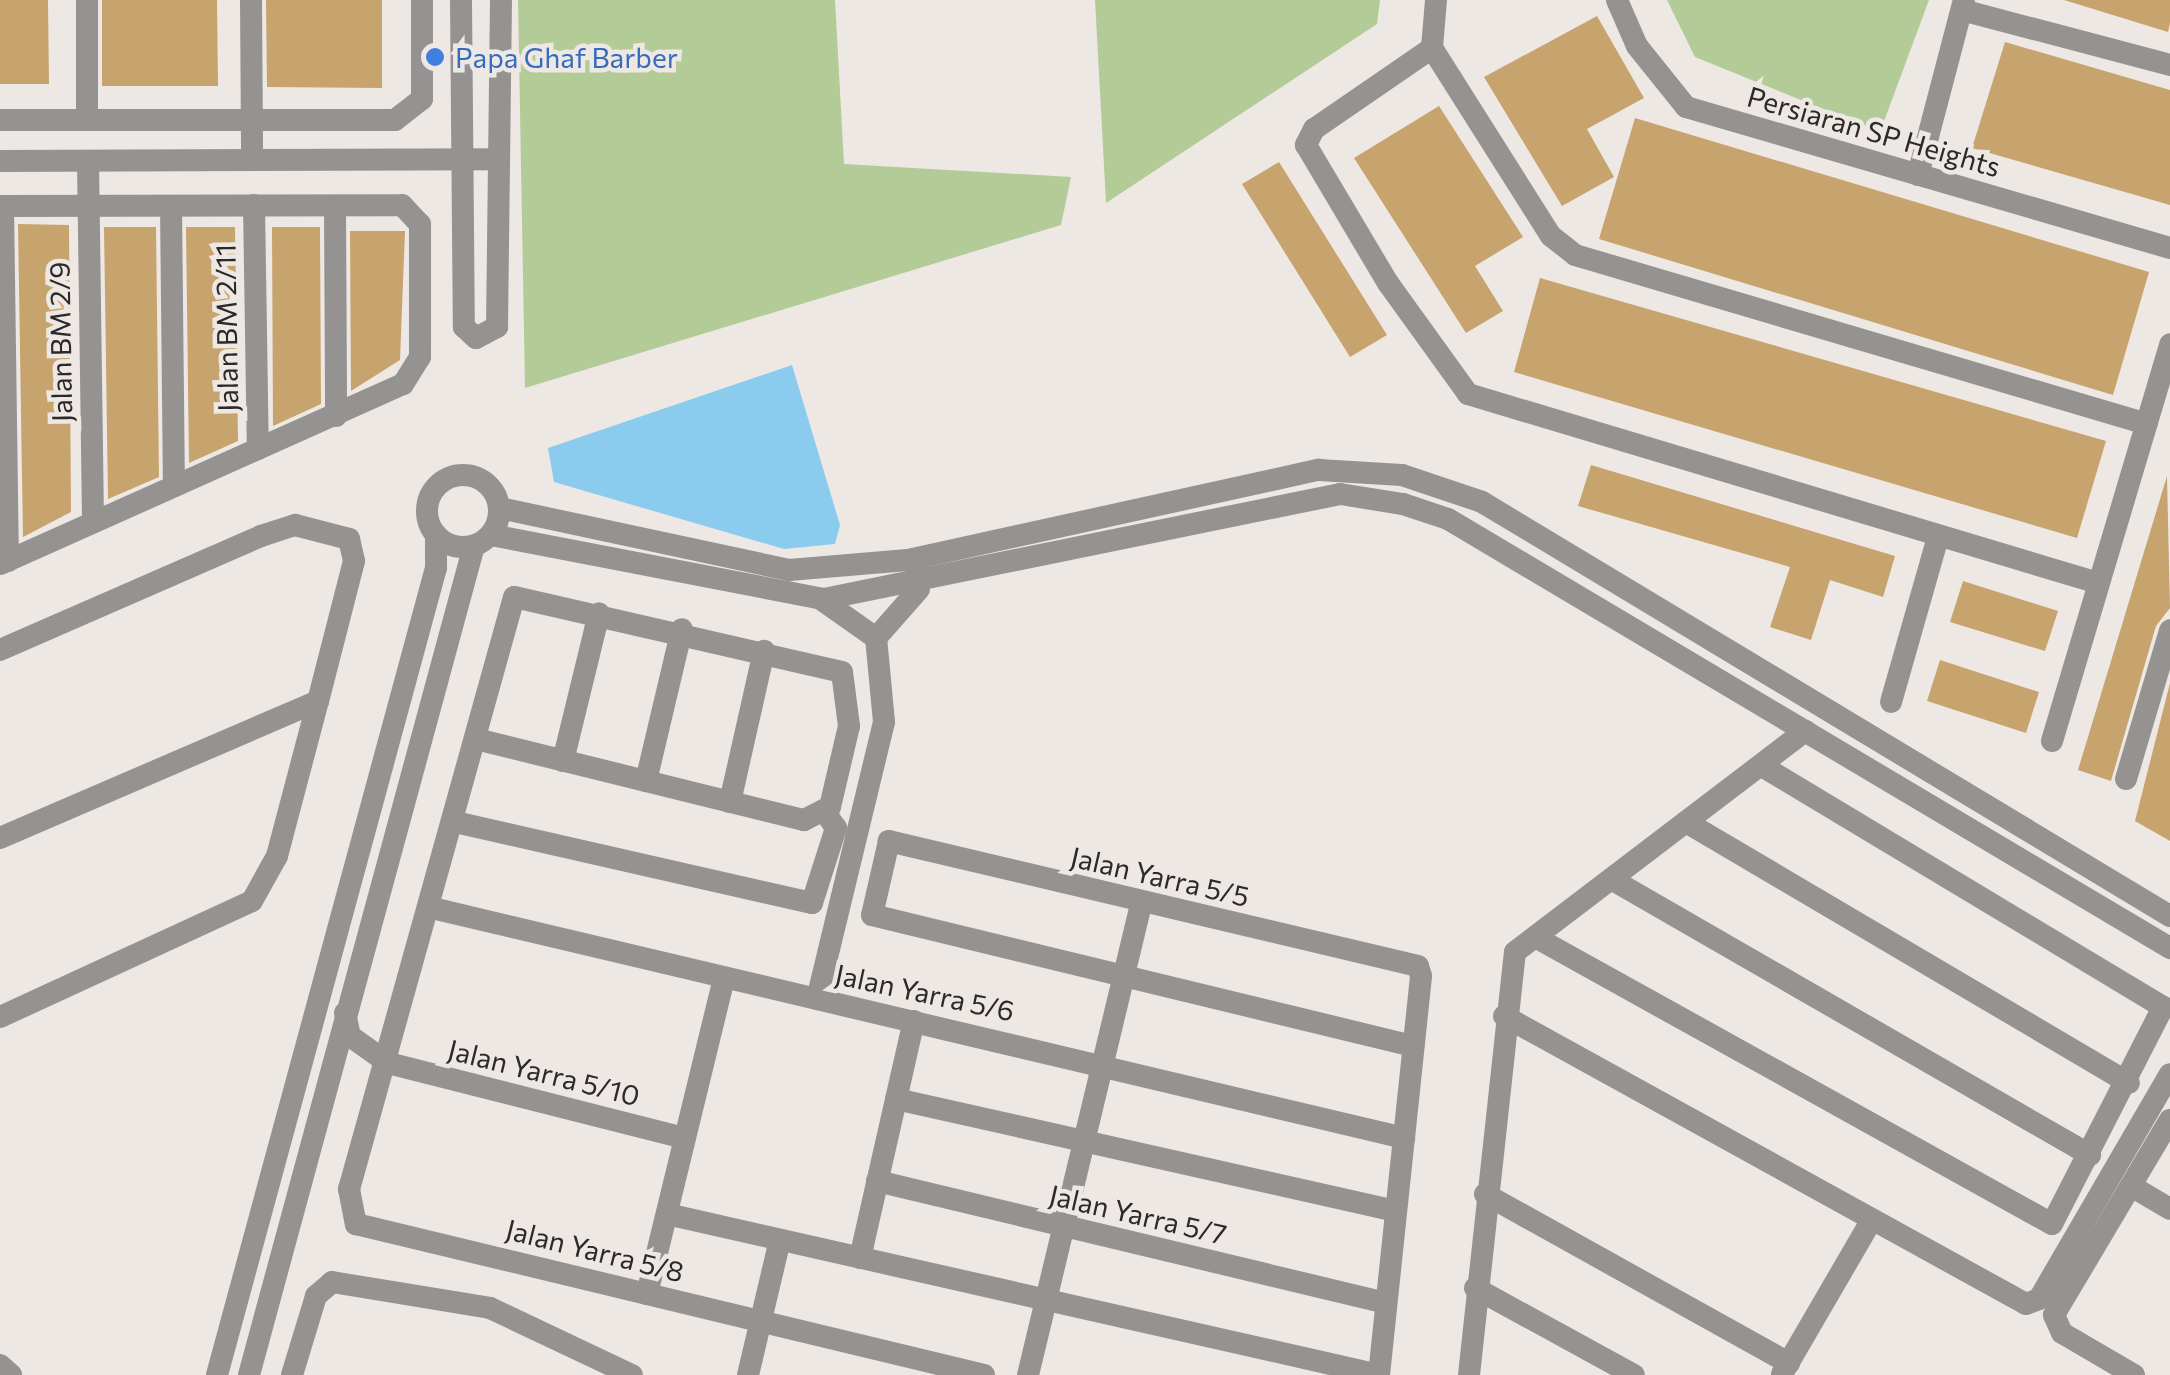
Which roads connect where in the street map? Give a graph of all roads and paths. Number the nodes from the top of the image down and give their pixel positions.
1 (87, 0) edge
2 (251, 0) edge
3 (422, 0) edge
4 (461, 0) edge
5 (501, 0) edge
6 (1436, 0) edge
7 (1617, 0) edge
8 (1963, 5) edge
9 (1432, 48) junction
10 (2170, 66) edge
11 (87, 119) junction
12 (0, 120) edge
13 (252, 120) junction
14 (252, 159) junction
15 (499, 159) junction
16 (460, 160) junction
17 (0, 161) edge
18 (88, 161) junction
19 (1918, 175) junction
20 (254, 205) junction
21 (1, 206) edge
22 (88, 206) junction
23 (171, 206) junction
24 (336, 206) junction
25 (2170, 248) edge
26 (2170, 344) edge
27 (2, 380) edge
28 (336, 416) junction
29 (2147, 424) junction
30 (258, 449) junction
31 (174, 486) junction
32 (500, 508) junction
33 (93, 522) junction
34 (436, 535) junction
35 (1938, 537) junction
36 (483, 540) junction
37 (4, 563) edge
38 (2098, 583) junction
39 (926, 584) junction
40 (817, 598) junction
41 (599, 613) junction
42 (682, 629) junction
43 (2170, 630) edge
44 (876, 638) junction
45 (0, 650) edge
46 (764, 650) junction
47 (318, 701) junction
48 (1891, 702) dead end
49 (1806, 731) junction
50 (476, 740) junction
51 (2052, 741) dead end
52 (563, 761) junction
53 (1761, 765) junction
54 (2126, 779) dead end
55 (646, 781) junction
56 (730, 802) junction
57 (825, 812) junction
58 (455, 822) junction
59 (1686, 822) junction
60 (0, 838) edge
61 (1611, 879) junction
62 (1141, 903) junction
63 (432, 908) junction
64 (2170, 916) edge
65 (1535, 937) junction
66 (2170, 948) edge
67 (1124, 976) junction
68 (724, 978) junction
69 (818, 1000) junction
70 (345, 1013) junction
71 (1504, 1016) junction
72 (0, 1017) edge
73 (914, 1021) junction
74 (1414, 1046) junction
75 (388, 1063) junction
76 (1104, 1063) junction
77 (2170, 1074) edge
78 (2129, 1083) junction
79 (326, 1086) junction
80 (896, 1099) junction
81 (2170, 1120) edge
82 (685, 1138) junction
83 (1404, 1138) junction
84 (1085, 1142) junction
85 (2090, 1155) junction
86 (877, 1182) junction
87 (2131, 1186) junction
88 (1485, 1194) junction
89 (2170, 1209) edge
90 (1396, 1212) junction
91 (667, 1214) junction
92 (1871, 1221) junction
93 (1064, 1228) junction
94 (780, 1240) junction
95 (860, 1258) junction
96 (1475, 1288) junction
97 (648, 1294) junction
98 (1046, 1301) junction
99 (1386, 1304) junction
100 (760, 1321) junction
101 (0, 1365) edge
102 (1785, 1369) edge
103 (11, 1375) edge
104 (217, 1375) edge
105 (249, 1375) edge
106 (292, 1375) edge
107 (632, 1375) edge
108 (748, 1375) edge
109 (984, 1375) edge
110 (1028, 1375) edge
111 (1379, 1375) edge
112 (1468, 1375) edge
113 (1634, 1375) edge
114 (2134, 1375) edge

1 - 11 street
2 - 13 street
3 - 13 street
4 - 16 street
5 - 15 street
6 - 9 street
7 - 19 street, Persiaran SP Heights
8 - 10 street
8 - 19 street
9 - 29 street
9 - 35 street
11 - 12 street
11 - 13 street
13 - 14 street
14 - 16 street
14 - 18 street
15 - 16 street
15 - 16 street
17 - 18 street
18 - 22 street, Jalan BM 2/9
19 - 25 street, Persiaran SP Heights
20 - 23 street
20 - 24 street
20 - 30 street, Jalan BM 2/11
21 - 22 street
21 - 27 street
22 - 23 street
22 - 33 street, Jalan BM 2/9
23 - 31 street
24 - 28 street
24 - 28 street
26 - 29 street
27 - 37 street
28 - 30 street
29 - 38 street
30 - 31 street
31 - 33 street
32 - 34 street
32 - 36 street
32 - 64 street
33 - 37 street
34 - 36 street
34 - 104 street
35 - 38 street
35 - 48 street
36 - 40 street
36 - 70 street
38 - 51 street
39 - 40 street
39 - 44 street
39 - 49 street
40 - 44 street
41 - 42 street
41 - 50 street
41 - 52 street
42 - 46 street
42 - 55 street
43 - 54 street
44 - 69 street
45 - 47 street
46 - 56 street
46 - 57 street
47 - 60 street
47 - 72 street
49 - 53 street
49 - 66 street
50 - 52 street
50 - 58 street
52 - 55 street
53 - 59 street
53 - 78 street
55 - 56 street
56 - 57 street
57 - 58 street
58 - 63 street
59 - 61 street
59 - 78 street
61 - 65 street
61 - 85 street
62 - 67 street
62 - 67 street, Jalan Yarra 5/5
62 - 74 street, Jalan Yarra 5/5
63 - 68 street, Jalan Yarra 5/6
63 - 75 street
65 - 71 street
65 - 85 street
67 - 74 street
67 - 76 street
68 - 69 street, Jalan Yarra 5/6
68 - 82 street
69 - 73 street, Jalan Yarra 5/6
70 - 75 street, Jalan Yarra 5/10
70 - 79 street
71 - 88 street
71 - 92 street
73 - 76 street, Jalan Yarra 5/6
73 - 80 street
74 - 83 street
75 - 79 street, Jalan Yarra 5/10
75 - 82 street, Jalan Yarra 5/10
75 - 97 street, Jalan Yarra 5/8
76 - 83 street, Jalan Yarra 5/6
76 - 84 street
77 - 92 street
78 - 85 street
79 - 105 street
80 - 84 street
80 - 86 street
81 - 87 street
82 - 91 street
83 - 90 street
84 - 90 street
84 - 93 street
86 - 93 street, Jalan Yarra 5/7
86 - 95 street
87 - 89 street
87 - 114 street
88 - 96 street
88 - 102 street
90 - 99 street
91 - 94 street
91 - 97 street
92 - 102 street
93 - 98 street
93 - 99 street, Jalan Yarra 5/7
94 - 95 street
94 - 100 street
95 - 98 street
96 - 112 street
96 - 113 street
97 - 100 street, Jalan Yarra 5/8
98 - 110 street
98 - 111 street
99 - 111 street
100 - 108 street
100 - 109 street, Jalan Yarra 5/8
101 - 103 street
106 - 107 street

